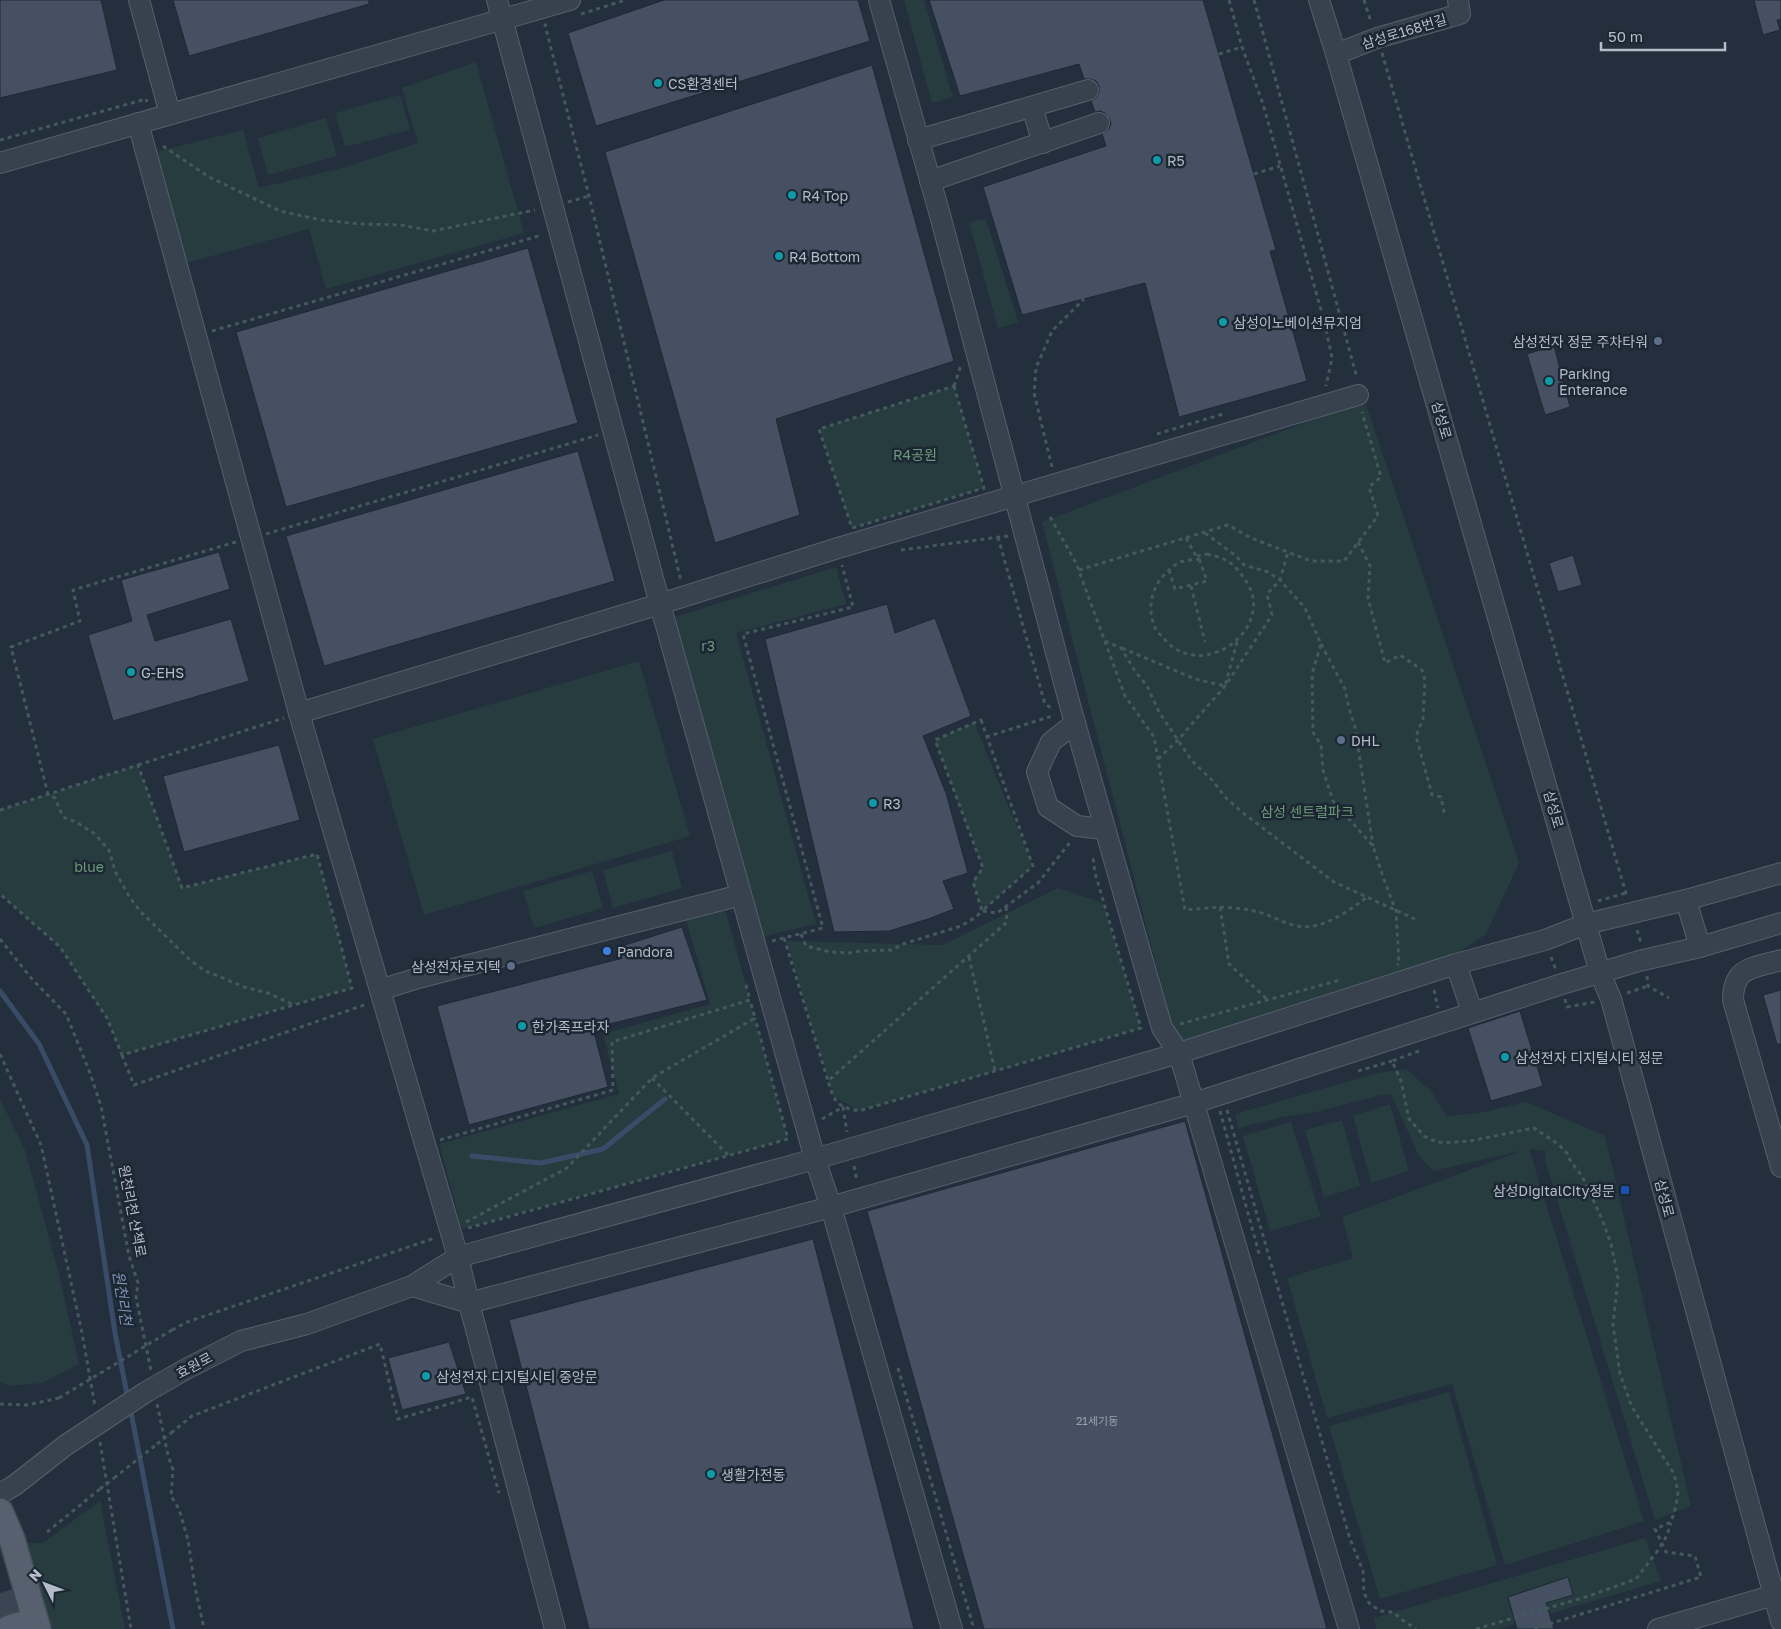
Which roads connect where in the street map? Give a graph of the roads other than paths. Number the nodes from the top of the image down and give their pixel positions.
1 (138, 0) edge
2 (879, 0) edge
3 (1319, 0) edge
4 (1458, 0) edge
5 (571, 8) edge
6 (500, 9) edge
7 (1336, 54) junction
8 (1088, 90) dead end
9 (1032, 107) junction
10 (154, 119) junction
11 (1098, 123) dead end
12 (918, 140) junction
13 (1043, 142) junction
14 (0, 163) edge
15 (930, 181) junction
16 (1355, 397) road end
17 (1015, 496) junction
18 (660, 604) junction
19 (299, 713) junction
20 (1063, 719) junction
21 (1104, 829) junction
22 (1781, 873) edge
23 (741, 895) junction
24 (1686, 900) junction
25 (1586, 924) junction
26 (1781, 924) edge
27 (1700, 947) junction
28 (1781, 960) edge
29 (1456, 964) junction
30 (1600, 973) junction
31 (381, 994) junction
32 (1472, 1012) junction
33 (1179, 1052) junction
34 (1194, 1103) junction
35 (815, 1159) junction
36 (1781, 1167) edge
37 (831, 1207) junction
38 (458, 1257) junction
39 (412, 1286) junction
40 (469, 1303) junction
41 (0, 1494) edge
42 (0, 1511) edge
43 (1777, 1594) edge
44 (1781, 1620) edge
45 (8, 1629) edge
46 (32, 1629) edge
47 (38, 1629) edge
48 (555, 1629) edge
49 (952, 1629) edge
50 (1349, 1629) edge
51 (1658, 1629) edge

1 - 10 street
2 - 12 street
3 - 7 street, 삼성로
4 - 7 street, 삼성로168번길
5 - 6 street
6 - 10 street
6 - 18 street
7 - 25 street, 삼성로
8 - 9 street
9 - 12 street
9 - 13 street
10 - 14 street
10 - 19 street
11 - 13 street
12 - 15 street
13 - 15 street
15 - 17 street
16 - 17 street
17 - 18 street
17 - 20 street
18 - 19 street
18 - 23 street
19 - 31 street
20 - 21 street
20 - 21 street
21 - 33 street
22 - 24 street, 효원로
23 - 31 street
23 - 35 street
24 - 25 street, 효원로
24 - 27 street
25 - 29 street, 효원로
25 - 30 street, 삼성로
26 - 27 street
27 - 30 street
28 - 36 street
29 - 32 street
29 - 33 street, 효원로
30 - 32 street
30 - 43 street, 삼성로
31 - 38 street
32 - 34 street
33 - 34 street
33 - 35 street, 효원로
34 - 37 street
34 - 50 street
35 - 37 street
35 - 38 street, 효원로
37 - 40 street
37 - 49 street
38 - 39 street, 효원로
38 - 40 street
39 - 40 street
39 - 41 street, 효원로, bridge
40 - 48 street
42 - 47 main road
43 - 44 street, 삼성로
43 - 51 street
45 - 46 main road

